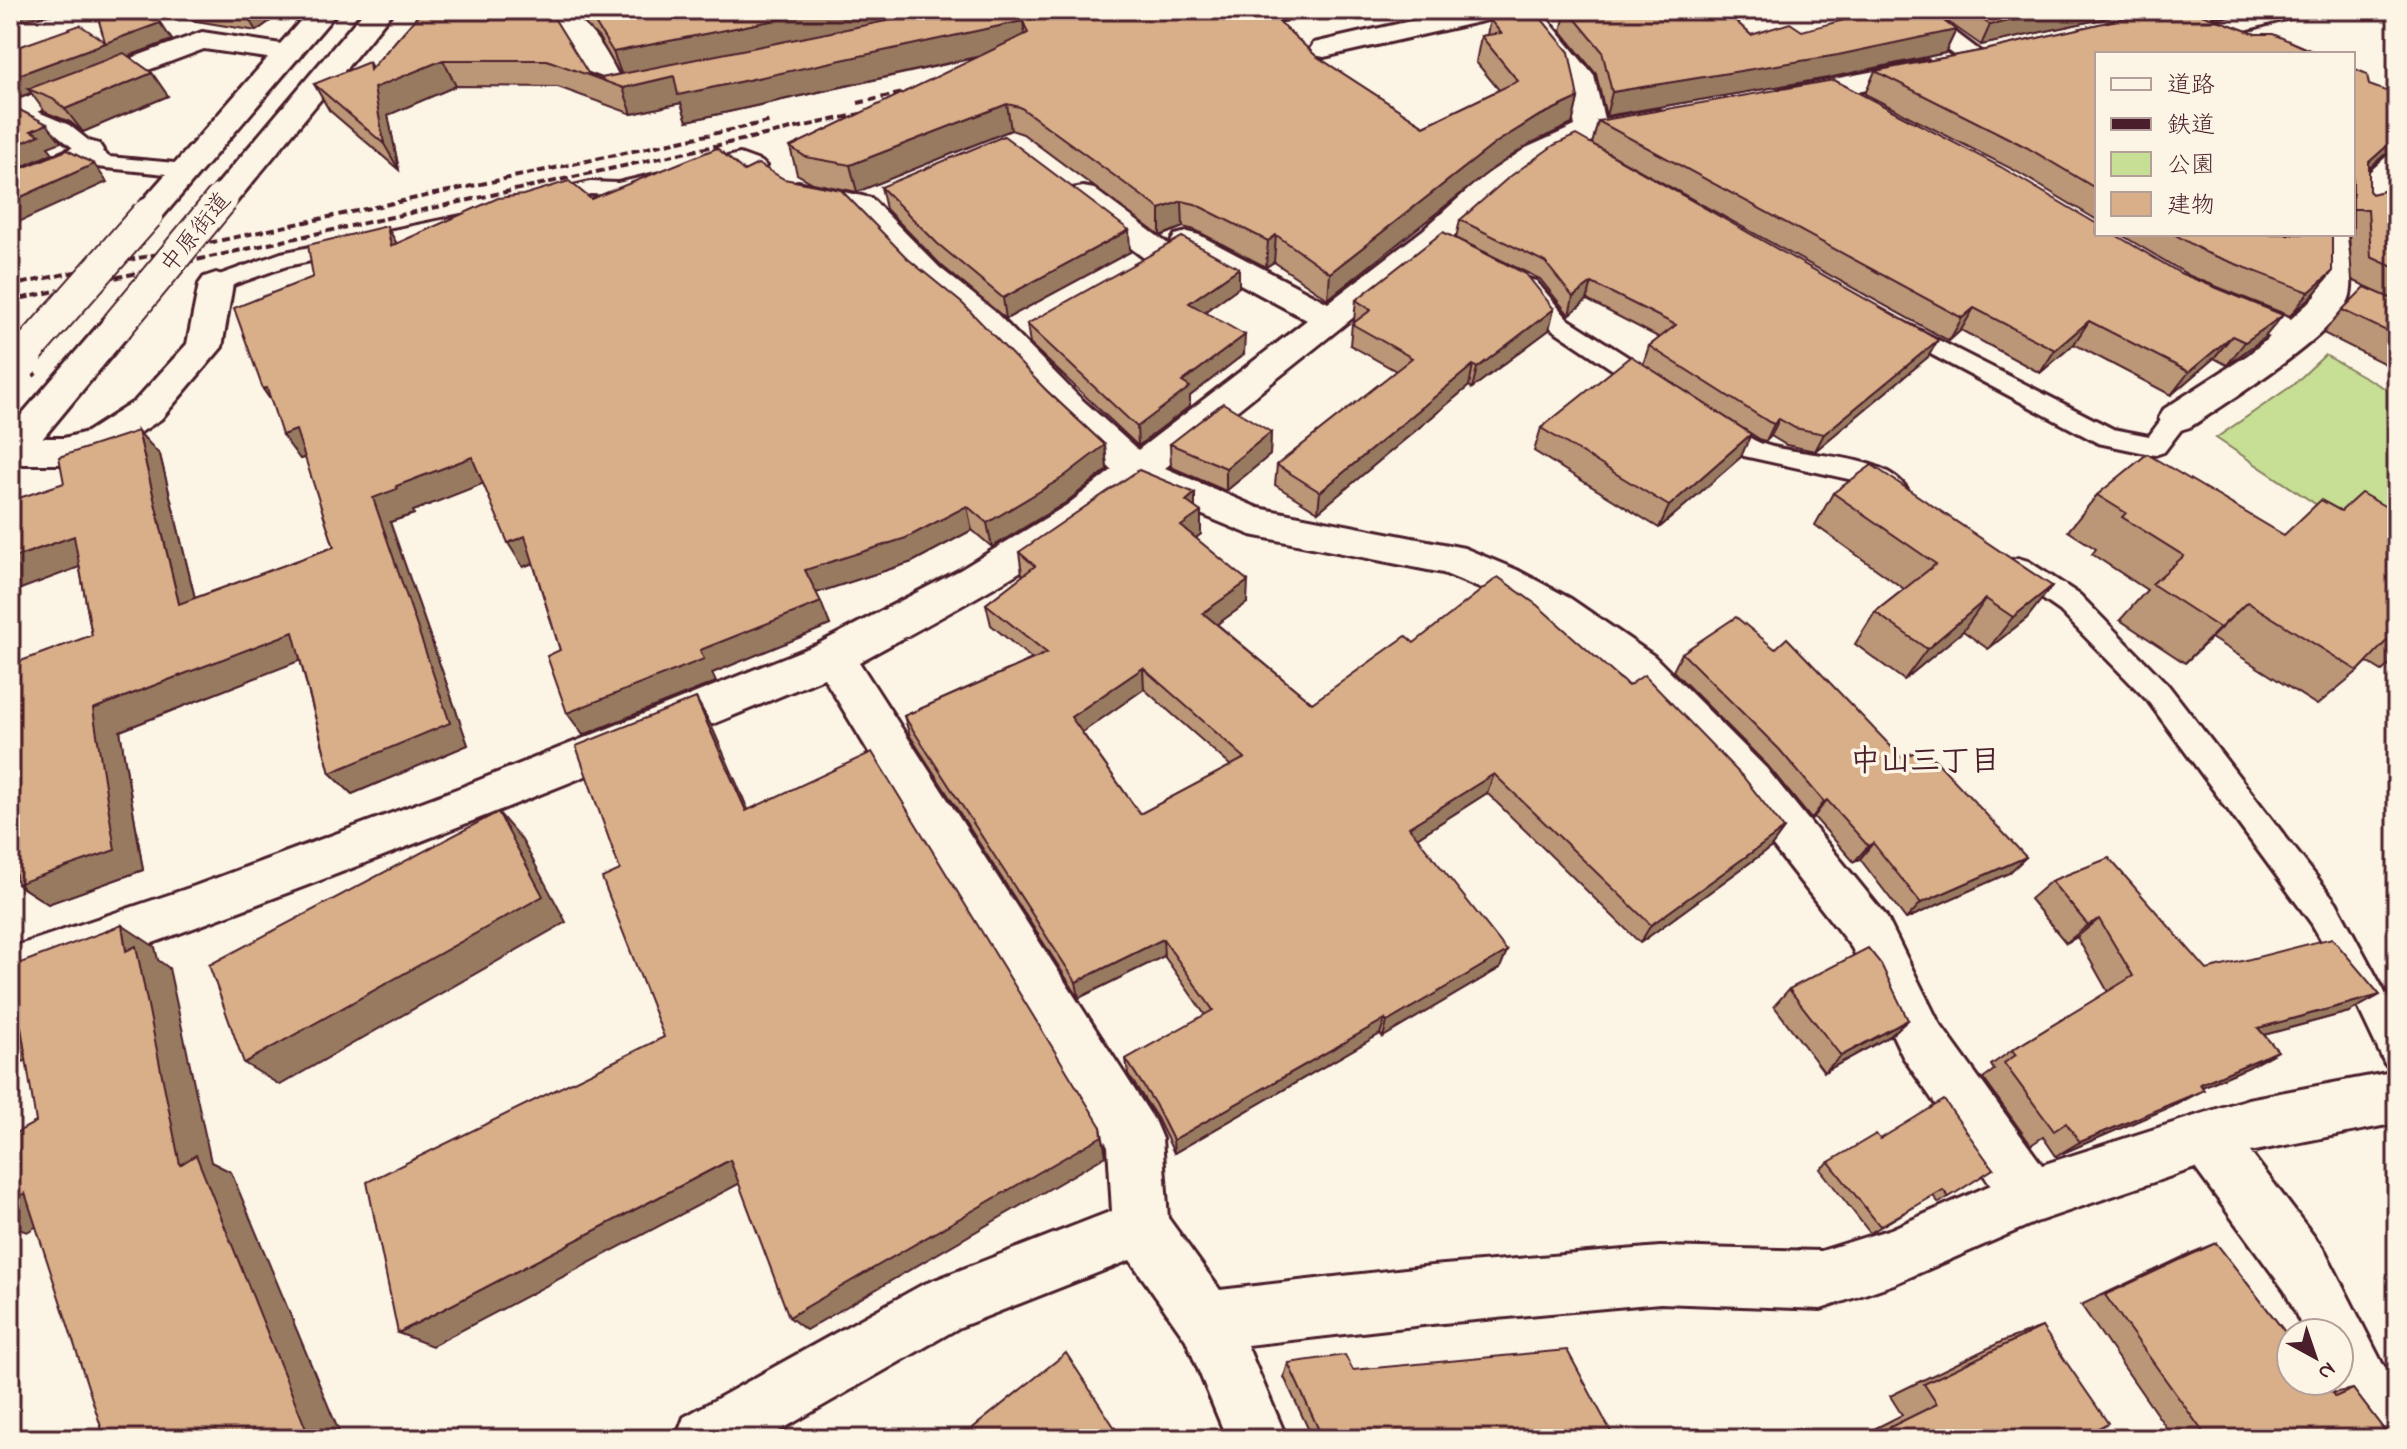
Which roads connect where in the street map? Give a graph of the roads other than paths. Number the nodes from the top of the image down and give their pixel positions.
1 (325, 10) edge
2 (380, 10) edge
3 (1495, 10) edge
4 (1526, 10) edge
5 (1908, 10) edge
6 (2287, 10) edge
7 (554, 12) edge
8 (2183, 21) edge
9 (2212, 31) junction
10 (2251, 48) edge
11 (1324, 49) dead end
12 (288, 53) junction
13 (672, 80) edge
14 (1829, 90) junction
15 (1759, 101) edge
16 (15, 111) edge
17 (1869, 111) edge
18 (1685, 114) edge
19 (1584, 142) junction
20 (88, 150) junction
21 (2397, 164) edge
22 (755, 166) joint
23 (186, 170) junction
24 (1058, 177) edge
25 (10, 187) edge
26 (2355, 202) edge
27 (529, 204) edge
28 (490, 217) edge
29 (2331, 236) edge
30 (1434, 237) junction
31 (1462, 251) edge
32 (1503, 273) edge
33 (216, 284) joint
34 (2191, 292) edge
35 (1330, 318) junction
36 (1879, 318) edge
37 (2293, 333) junction
38 (14, 366) edge
39 (2177, 418) joint
40 (11, 452) edge
41 (1138, 472) junction
42 (1919, 508) edge
43 (1993, 554) edge
44 (833, 656) junction
45 (10, 971) edge
46 (2397, 1052) edge
47 (2397, 1097) edge
48 (2206, 1138) junction
49 (2031, 1196) junction
50 (1141, 1228) junction
51 (2328, 1317) edge
52 (1207, 1320) junction
53 (2355, 1372) edge
54 (2397, 1437) edge
55 (706, 1439) edge
56 (1257, 1439) edge

1 - 12 street, 中原街道
2 - 40 street, 中原街道, bridge
3 - 11 street
4 - 19 street
5 - 14 street
6 - 9 street
7 - 13 street
8 - 9 street
9 - 10 street
12 - 16 street
12 - 23 street, 中原街道
14 - 15 street
14 - 17 street
16 - 20 lane
18 - 19 street
19 - 30 street
20 - 23 lane
20 - 25 street
21 - 26 street
22 - 27 lane
22 - 41 street
23 - 38 street, 中原街道, bridge
24 - 35 street
28 - 33 lane
29 - 37 street
30 - 31 lane
30 - 35 street
32 - 42 lane
33 - 40 street
34 - 37 street
35 - 41 street
36 - 39 lane
37 - 39 street
41 - 44 street
41 - 49 street
43 - 46 lane
44 - 45 street
44 - 50 street
47 - 48 street
48 - 49 street
48 - 51 street
49 - 52 street
50 - 52 street
50 - 55 street
52 - 56 street
53 - 54 street

